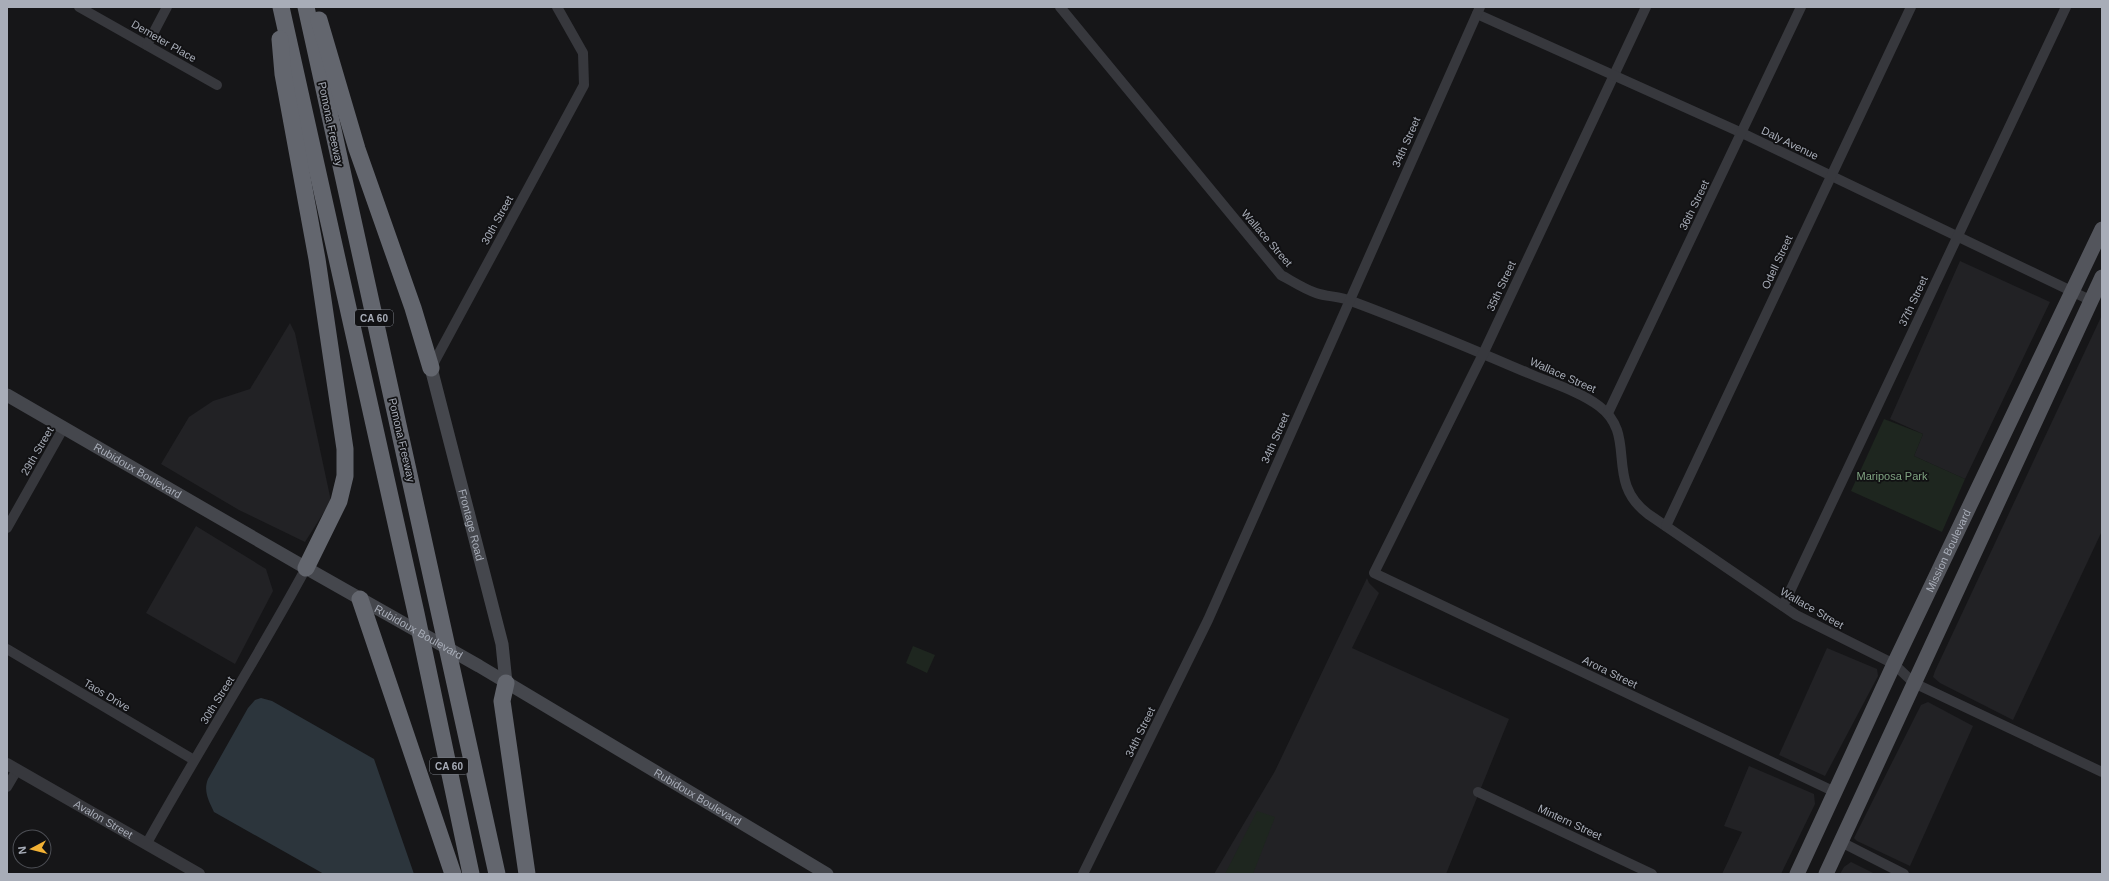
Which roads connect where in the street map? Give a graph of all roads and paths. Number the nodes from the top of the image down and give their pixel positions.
1 (79, 7) edge
2 (167, 7) edge
3 (278, 7) edge
4 (281, 7) edge
5 (306, 7) edge
6 (315, 7) edge
7 (557, 7) edge
8 (1060, 7) edge
9 (1646, 7) edge
10 (1801, 7) edge
11 (1911, 7) edge
12 (2066, 7) edge
13 (1478, 10) edge
14 (147, 44) junction
15 (1614, 75) junction
16 (217, 85) dead end
17 (1742, 133) junction
18 (1831, 177) junction
19 (2102, 229) edge
20 (1958, 235) junction
21 (2102, 278) edge
22 (2072, 292) junction
23 (1349, 300) junction
24 (2090, 300) junction
25 (1483, 354) junction
26 (431, 368) junction
27 (7, 394) edge
28 (1608, 413) junction
29 (64, 427) junction
30 (1666, 526) junction
31 (7, 528) edge
32 (306, 568) junction
33 (1374, 573) joint
34 (360, 599) junction
35 (1783, 606) junction
36 (7, 649) edge
37 (1894, 664) junction
38 (1914, 682) junction
39 (506, 683) junction
40 (194, 760) junction
41 (12, 767) edge
42 (2102, 772) edge
43 (7, 787) edge
44 (1478, 792) dead end
45 (1835, 792) junction
46 (1841, 842) junction
47 (147, 844) junction
48 (199, 874) edge
49 (453, 874) edge
50 (471, 874) edge
51 (497, 874) edge
52 (528, 874) edge
53 (827, 874) edge
54 (1083, 874) edge
55 (1652, 874) edge
56 (1797, 874) edge
57 (1826, 874) edge
58 (1904, 874) edge

1 - 14 street, Demeter Place
2 - 14 street
3 - 32 highway
4 - 50 highway, Pomona Freeway / CA 60
5 - 51 highway, Pomona Freeway / CA 60
6 - 26 highway
7 - 26 street, 30th Street
8 - 23 street, Wallace Street
9 - 15 street, 35th Street
10 - 17 street, 36th Street
11 - 18 street, Odell Street
12 - 20 street, 37th Street
13 - 15 street, Daly Avenue
13 - 23 street, 34th Street
14 - 16 street, Demeter Place
15 - 17 street, Daly Avenue
15 - 25 street, 35th Street
17 - 18 street, Daly Avenue
17 - 28 street, 36th Street
18 - 20 street, Daly Avenue
18 - 30 street, Odell Street
19 - 22 main road, Mission Boulevard
20 - 22 street, Daly Avenue
20 - 35 street, 37th Street
21 - 24 main road, Mission Boulevard
22 - 24 street, Daly Avenue
22 - 37 main road, Mission Boulevard
23 - 25 street, Wallace Street
23 - 54 street, 34th Street
24 - 38 main road, Mission Boulevard
25 - 28 street, Wallace Street
25 - 33 street, 35th Street
26 - 39 main road, Frontage Road
27 - 29 main road, Rubidoux Boulevard
28 - 30 street, Wallace Street
29 - 31 street, 29th Street
29 - 32 main road, Rubidoux Boulevard
30 - 35 street, Wallace Street
32 - 34 main road, Rubidoux Boulevard
32 - 40 street, 30th Street
33 - 45 street, Arora Street
34 - 39 main road, Rubidoux Boulevard
34 - 49 highway
35 - 37 street, Wallace Street
36 - 40 street, Taos Drive
37 - 38 street, Wallace Street
37 - 45 main road, Mission Boulevard
38 - 42 street, Wallace Street
38 - 46 main road, Mission Boulevard
39 - 52 highway
39 - 53 main road, Rubidoux Boulevard
40 - 47 street, 30th Street
41 - 43 street
41 - 47 street, Avalon Street
44 - 55 street, Mintern Street
45 - 56 main road, Mission Boulevard
46 - 57 main road, Mission Boulevard
46 - 58 street
47 - 48 street, Avalon Street

